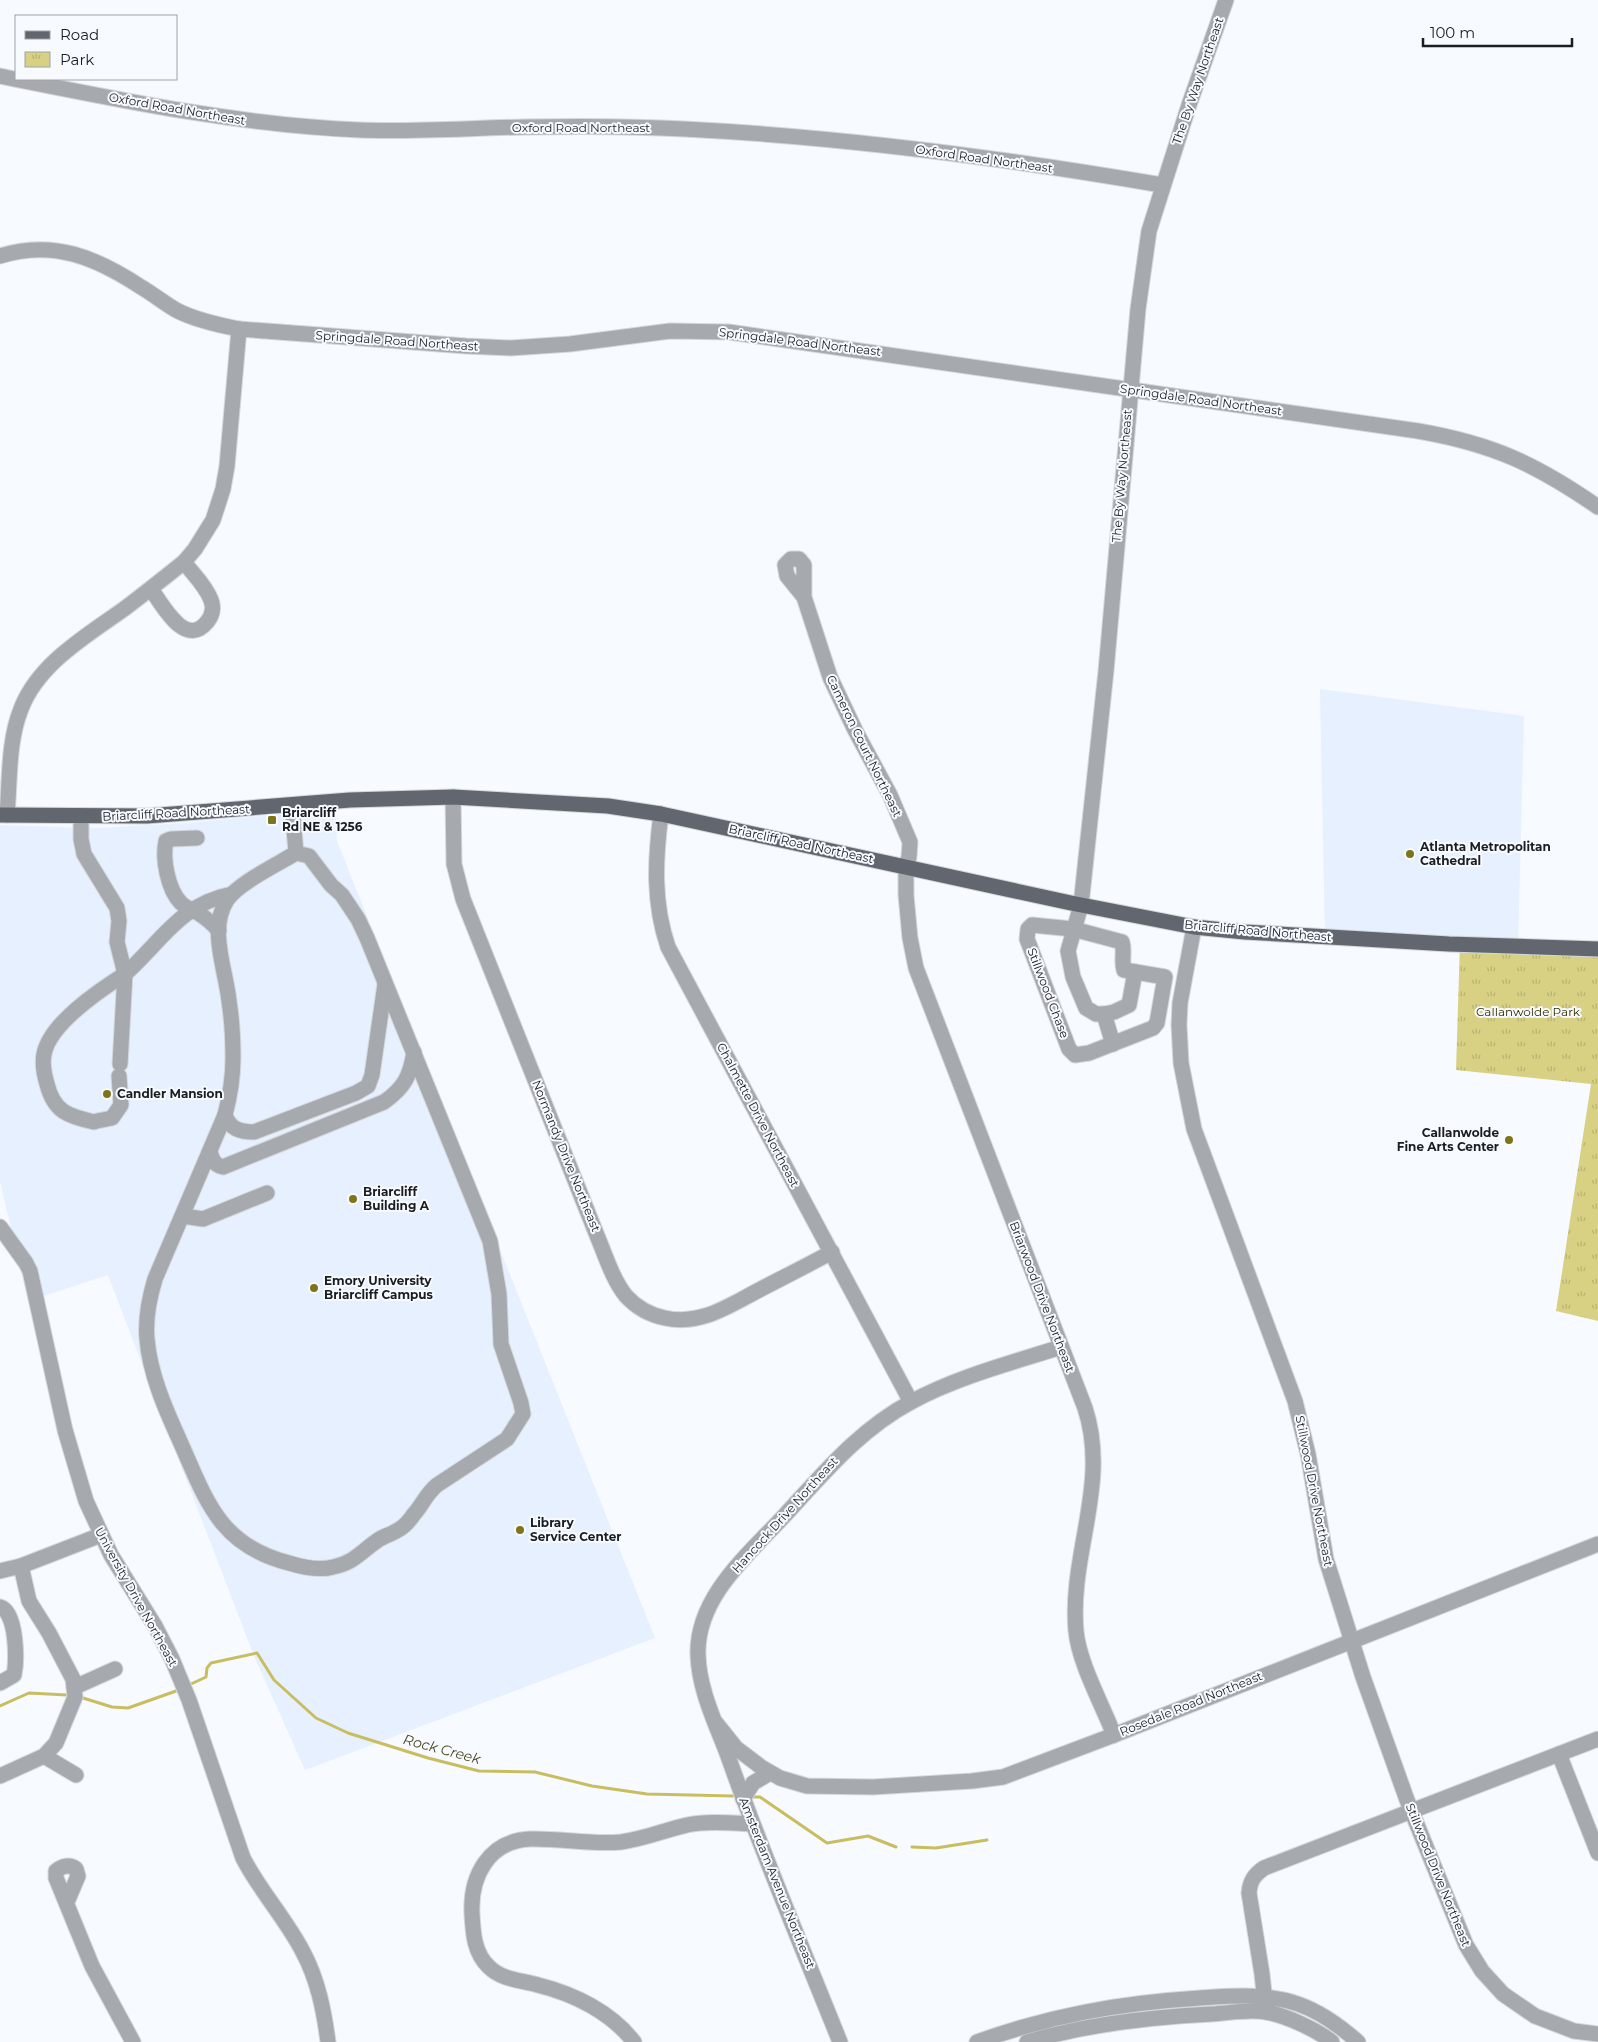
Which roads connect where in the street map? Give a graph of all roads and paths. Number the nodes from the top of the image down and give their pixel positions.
1 (1226, 0) edge
2 (0, 76) edge
3 (15, 79) edge
4 (21, 80) edge
5 (1162, 185) junction
6 (0, 256) edge
7 (239, 329) junction
8 (1130, 389) junction
9 (1598, 507) edge
10 (184, 562) junction
11 (151, 588) junction
12 (804, 597) dead end
13 (453, 797) junction
14 (292, 805) junction
15 (661, 814) junction
16 (4, 815) edge
17 (81, 817) junction
18 (197, 838) dead end
19 (296, 853) junction
20 (906, 866) junction
21 (232, 894) junction
22 (1081, 905) junction
23 (190, 910) junction
24 (1194, 927) junction
25 (1073, 929) junction
26 (219, 931) junction
27 (1598, 949) edge
28 (1135, 972) junction
29 (126, 974) junction
30 (385, 983) junction
31 (1161, 1002) junction
32 (1180, 1004) junction
33 (1104, 1014) junction
34 (1113, 1044) junction
35 (414, 1052) junction
36 (225, 1115) junction
37 (210, 1151) junction
38 (223, 1167) junction
39 (197, 1184) junction
40 (268, 1193) dead end
41 (183, 1216) junction
42 (0, 1228) edge
43 (832, 1252) junction
44 (1061, 1347) junction
45 (911, 1402) junction
46 (101, 1535) junction
47 (1598, 1544) edge
48 (21, 1566) junction
49 (0, 1571) edge
50 (0, 1607) edge
51 (1353, 1640) junction
52 (115, 1669) dead end
53 (0, 1683) edge
54 (75, 1688) junction
55 (716, 1723) junction
56 (1114, 1735) junction
57 (1598, 1739) edge
58 (1559, 1754) junction
59 (44, 1756) junction
60 (770, 1773) junction
61 (76, 1775) dead end
62 (0, 1776) edge
63 (743, 1798) junction
64 (1412, 1811) junction
65 (752, 1824) junction
66 (1598, 1853) edge
67 (67, 1902) dead end
68 (1264, 1996) junction
69 (1095, 2009) junction
70 (1266, 2012) junction
71 (1097, 2025) junction
72 (1598, 2034) edge
73 (133, 2042) edge
74 (328, 2042) edge
75 (634, 2042) edge
76 (840, 2042) edge
77 (977, 2042) edge
78 (1027, 2042) edge
79 (1332, 2042) edge
80 (1358, 2042) edge

1 - 5 street, The By Way Northeast
2 - 3 street, Oxford Road Northeast
4 - 5 street, Oxford Road Northeast
5 - 8 street, The By Way Northeast
6 - 7 street, Springdale Road Northeast
7 - 8 street, Springdale Road Northeast
7 - 10 street
8 - 9 street, Springdale Road Northeast
8 - 22 street, The By Way Northeast
10 - 11 street
10 - 11 street
11 - 16 street
12 - 20 street, Cameron Court Northeast
13 - 14 main road, Briarcliff Road Northeast
13 - 15 main road, Briarcliff Road Northeast
13 - 43 street, Normandy Drive Northeast
14 - 17 main road, Briarcliff Road Northeast
14 - 19 street
15 - 20 main road, Briarcliff Road Northeast
15 - 43 street, Chalmette Drive Northeast
16 - 17 main road, Briarcliff Road Northeast
17 - 29 street
18 - 23 street
19 - 21 street
19 - 30 street
20 - 22 main road, Briarcliff Road Northeast
20 - 44 street, Briarwood Drive Northeast
21 - 23 street
21 - 26 street
22 - 24 main road, Briarcliff Road Northeast
22 - 25 street
23 - 26 street
23 - 29 street
24 - 27 main road, Briarcliff Road Northeast
24 - 32 street, Stillwood Drive Northeast
25 - 28 street, Stillwood Chase
25 - 33 street
25 - 34 street, Stillwood Chase
26 - 36 street
28 - 31 street, Stillwood Chase
28 - 33 street
29 - 29 street
30 - 35 street
30 - 36 street
31 - 32 street
31 - 34 street, Stillwood Chase
32 - 51 street, Stillwood Drive Northeast
33 - 34 street
35 - 38 street
35 - 41 street
36 - 37 street
37 - 38 street
37 - 39 street
38 - 39 street
39 - 41 street
40 - 41 street
42 - 46 street, University Drive Northeast
43 - 45 street, Chalmette Drive Northeast
44 - 45 street, Hancock Drive Northeast
44 - 56 street, Briarwood Drive Northeast
45 - 55 street, Hancock Drive Northeast
46 - 48 street
46 - 74 street, University Drive Northeast
47 - 51 street, Rosedale Road Northeast
48 - 49 street
48 - 54 street
50 - 53 street
51 - 56 street, Rosedale Road Northeast
51 - 64 street, Stillwood Drive Northeast
52 - 54 street
54 - 59 street
55 - 60 street, Rosedale Road Northeast
55 - 63 street, Amsterdam Avenue Northeast
56 - 60 street, Rosedale Road Northeast
57 - 58 street
58 - 64 street
58 - 66 street
59 - 61 street
59 - 62 street
60 - 63 street
63 - 65 street, Amsterdam Avenue Northeast
64 - 68 street
64 - 72 street, Stillwood Drive Northeast
65 - 75 street
65 - 76 street, Amsterdam Avenue Northeast
67 - 73 street
68 - 69 street
68 - 70 street
68 - 80 street
69 - 71 street
69 - 77 street
70 - 71 street
70 - 79 street
71 - 78 street

